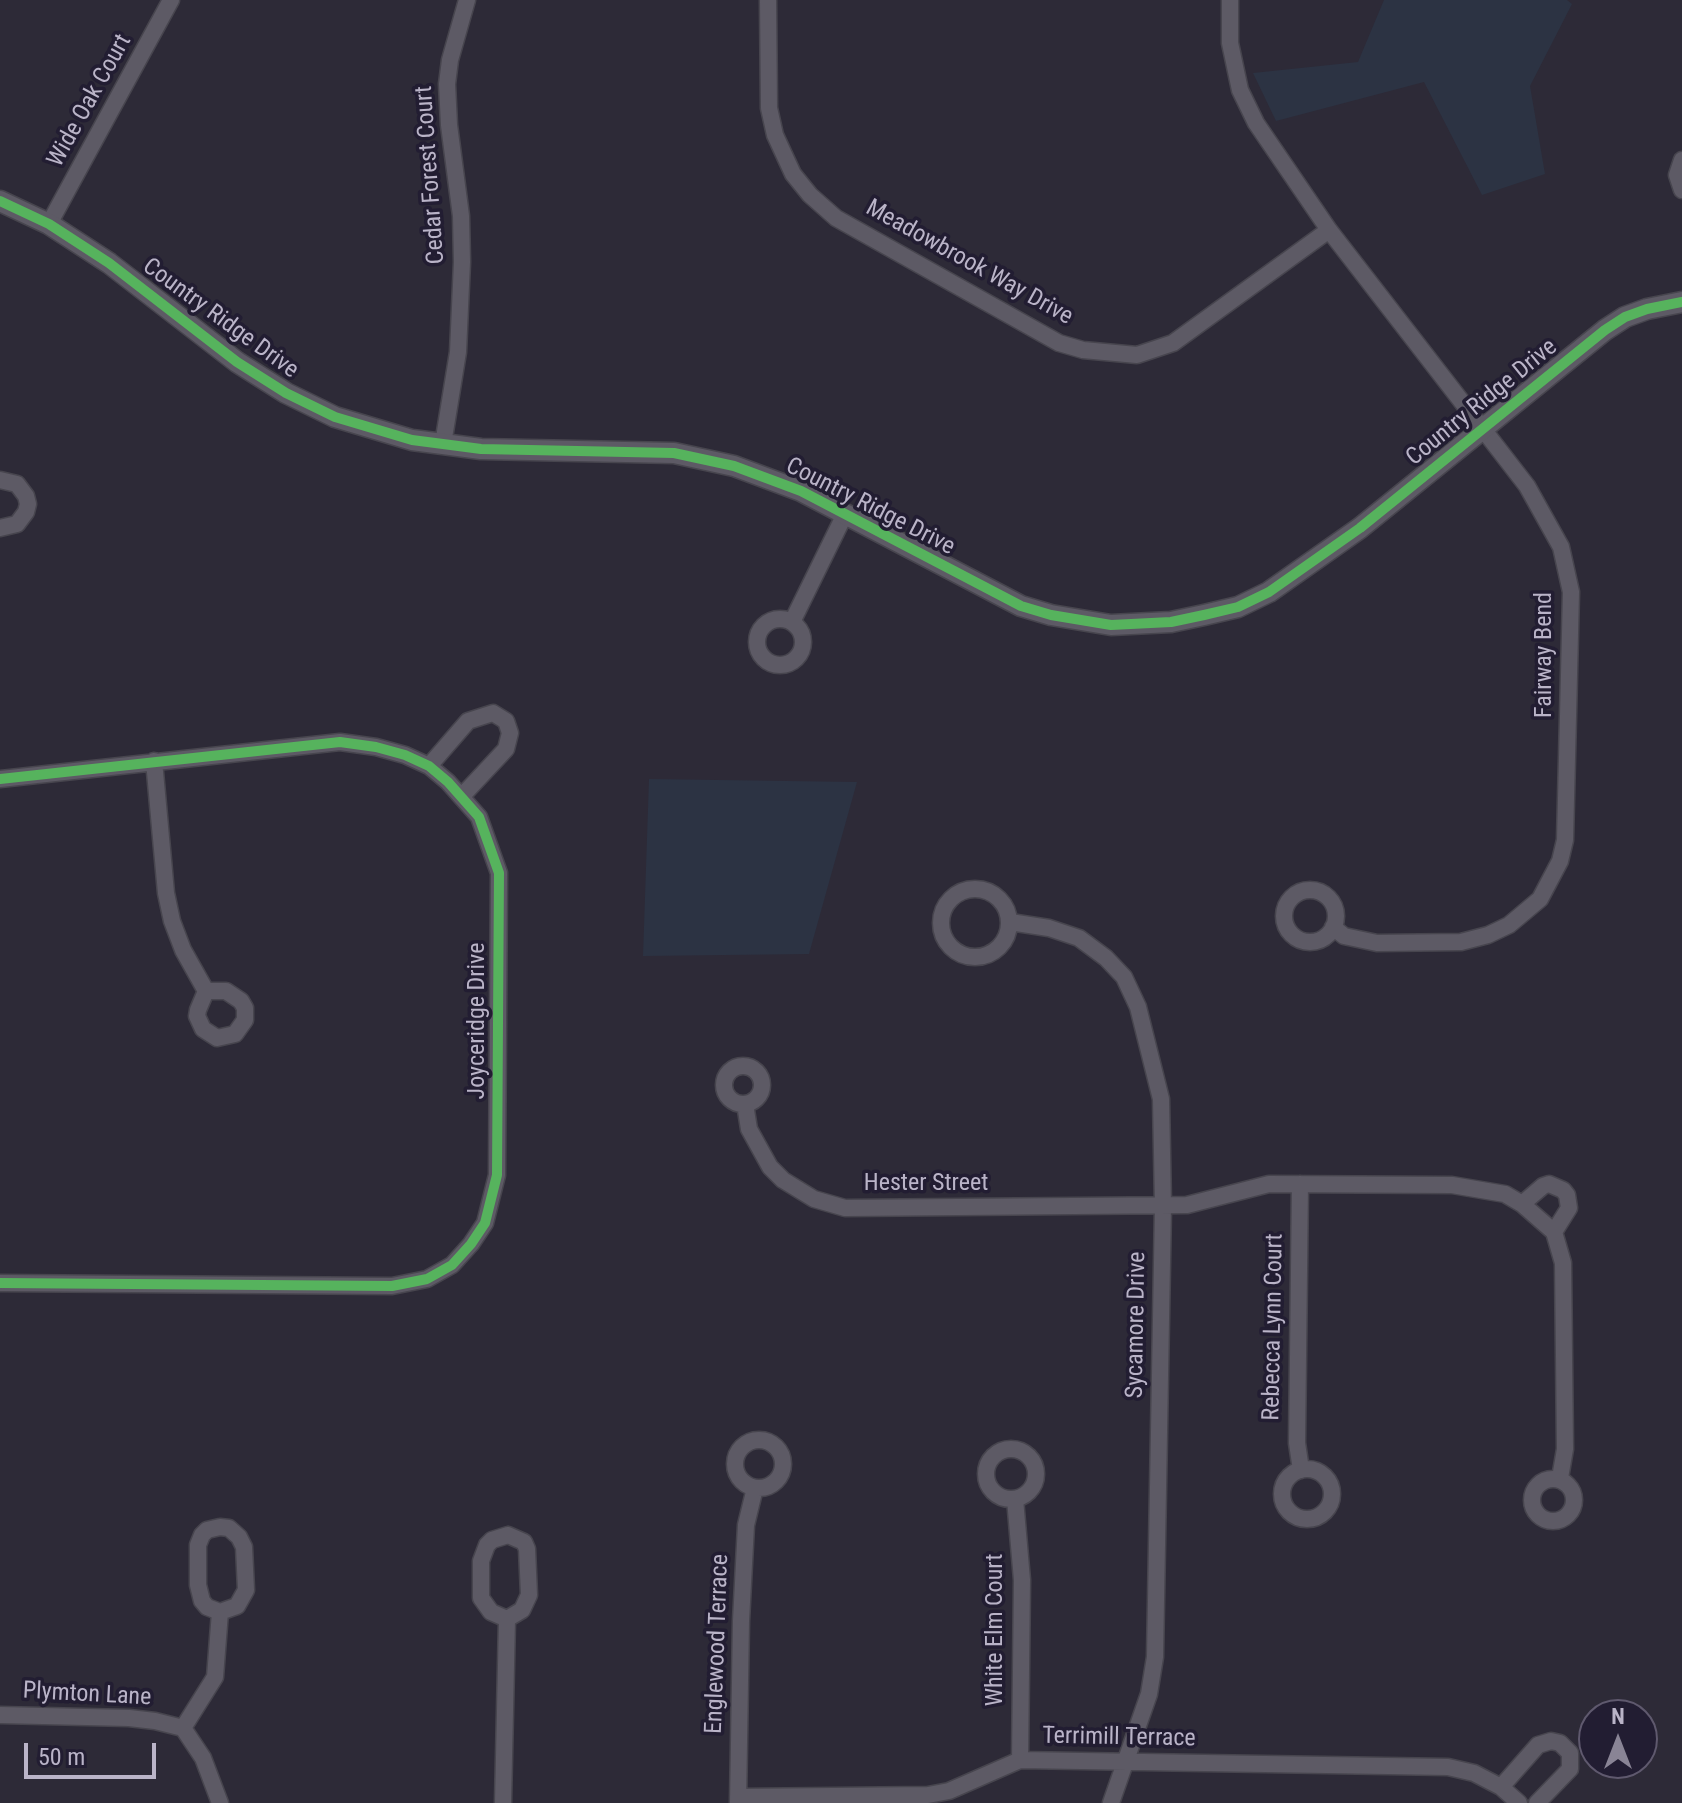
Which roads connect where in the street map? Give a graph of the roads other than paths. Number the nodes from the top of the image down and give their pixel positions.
1 (171, 0) edge
2 (467, 0) edge
3 (768, 0) edge
4 (1230, 0) edge
5 (1682, 160) edge
6 (1682, 190) edge
7 (0, 201) edge
8 (49, 224) junction
9 (1329, 230) junction
10 (1682, 302) edge
11 (1483, 430) junction
12 (443, 444) junction
13 (0, 480) edge
14 (845, 514) junction
15 (0, 528) edge
16 (792, 622) dead end
17 (154, 761) junction
18 (429, 766) junction
19 (0, 779) edge
20 (462, 796) junction
21 (1010, 922) junction
22 (1333, 927) dead end
23 (206, 991) dead end
24 (745, 1104) dead end
25 (1300, 1184) junction
26 (1522, 1204) junction
27 (1163, 1206) junction
28 (1554, 1232) junction
29 (0, 1283) edge
30 (1301, 1470) dead end
31 (1560, 1478) dead end
32 (755, 1488) dead end
33 (1015, 1499) dead end
34 (220, 1612) junction
35 (507, 1619) junction
36 (0, 1715) edge
37 (183, 1728) junction
38 (1020, 1760) junction
39 (1124, 1762) junction
40 (1501, 1787) junction
41 (738, 1800) edge
42 (220, 1803) edge
43 (503, 1803) edge
44 (1111, 1803) edge
45 (1519, 1803) edge
46 (1537, 1803) edge

1 - 8 street, Wide Oak Court
2 - 12 street, Cedar Forest Court
3 - 9 street, Meadowbrook Way Drive
4 - 9 street, Fairway Bend
5 - 6 street
7 - 8 street, Country Ridge Drive
8 - 12 street, Country Ridge Drive
9 - 11 street, Fairway Bend
10 - 11 street, Country Ridge Drive
11 - 14 street, Country Ridge Drive
11 - 22 street, Fairway Bend
12 - 14 street, Country Ridge Drive
13 - 15 street
14 - 16 street
17 - 18 street, Joyceridge Drive
17 - 19 street, Joyceridge Drive
17 - 23 street
18 - 20 street, Joyceridge Drive
18 - 20 street
20 - 29 street, Joyceridge Drive
21 - 21 street
21 - 27 street, Sycamore Drive
24 - 27 street, Hester Street
25 - 26 street, Hester Street
25 - 27 street, Hester Street
25 - 30 street, Rebecca Lynn Court
26 - 28 street
26 - 28 street
27 - 39 street, Sycamore Drive
28 - 31 street
32 - 41 street, Englewood Terrace
33 - 38 street, White Elm Court
34 - 34 street
34 - 37 street
35 - 35 street
35 - 43 street
36 - 37 street, Plymton Lane
37 - 42 street, Plymton Lane
38 - 39 street, Terrimill Terrace
38 - 41 street, Terrimill Terrace
39 - 40 street, Terrimill Terrace
39 - 44 street, Sycamore Drive
40 - 45 street, Terrimill Terrace
40 - 46 street

